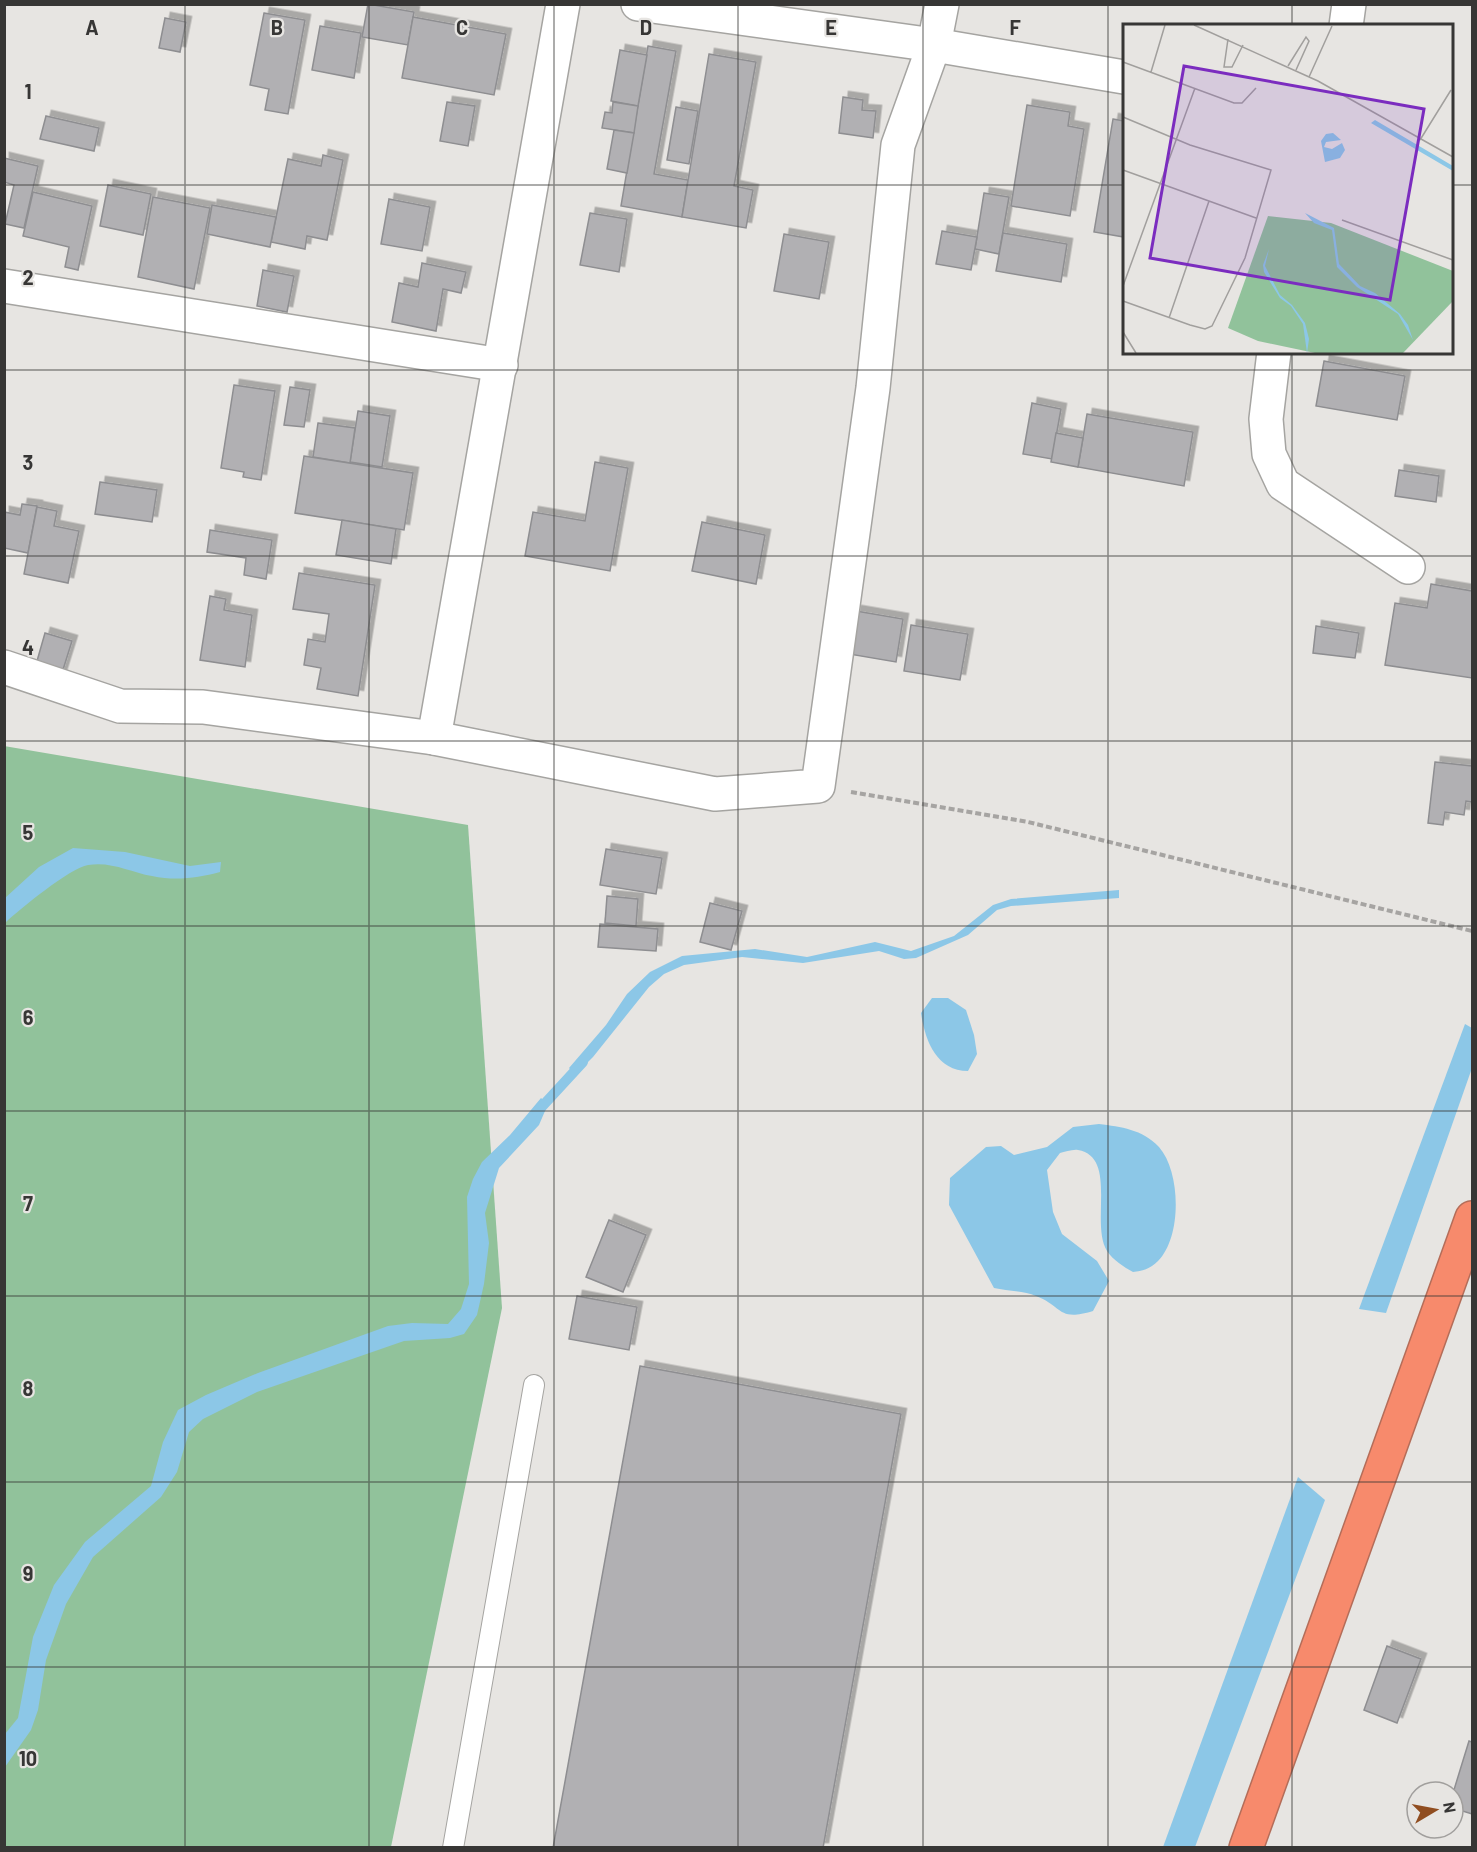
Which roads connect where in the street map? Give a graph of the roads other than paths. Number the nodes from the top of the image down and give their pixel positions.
1 (563, 4) edge
2 (638, 4) edge
3 (942, 4) edge
4 (1349, 4) edge
5 (1346, 24) edge
6 (934, 45) junction
7 (1123, 77) edge
8 (4, 286) edge
9 (1274, 354) edge
10 (501, 365) junction
11 (1408, 567) dead end
12 (4, 667) edge
13 (434, 738) junction
14 (1473, 1218) edge
15 (534, 1385) dead end
16 (453, 1848) edge
17 (1246, 1848) edge

1 - 10 street
2 - 6 street
3 - 6 street
4 - 5 street
6 - 7 street
6 - 13 street
8 - 10 street
9 - 11 street
10 - 13 street
12 - 13 street
14 - 17 highway
15 - 16 lane

